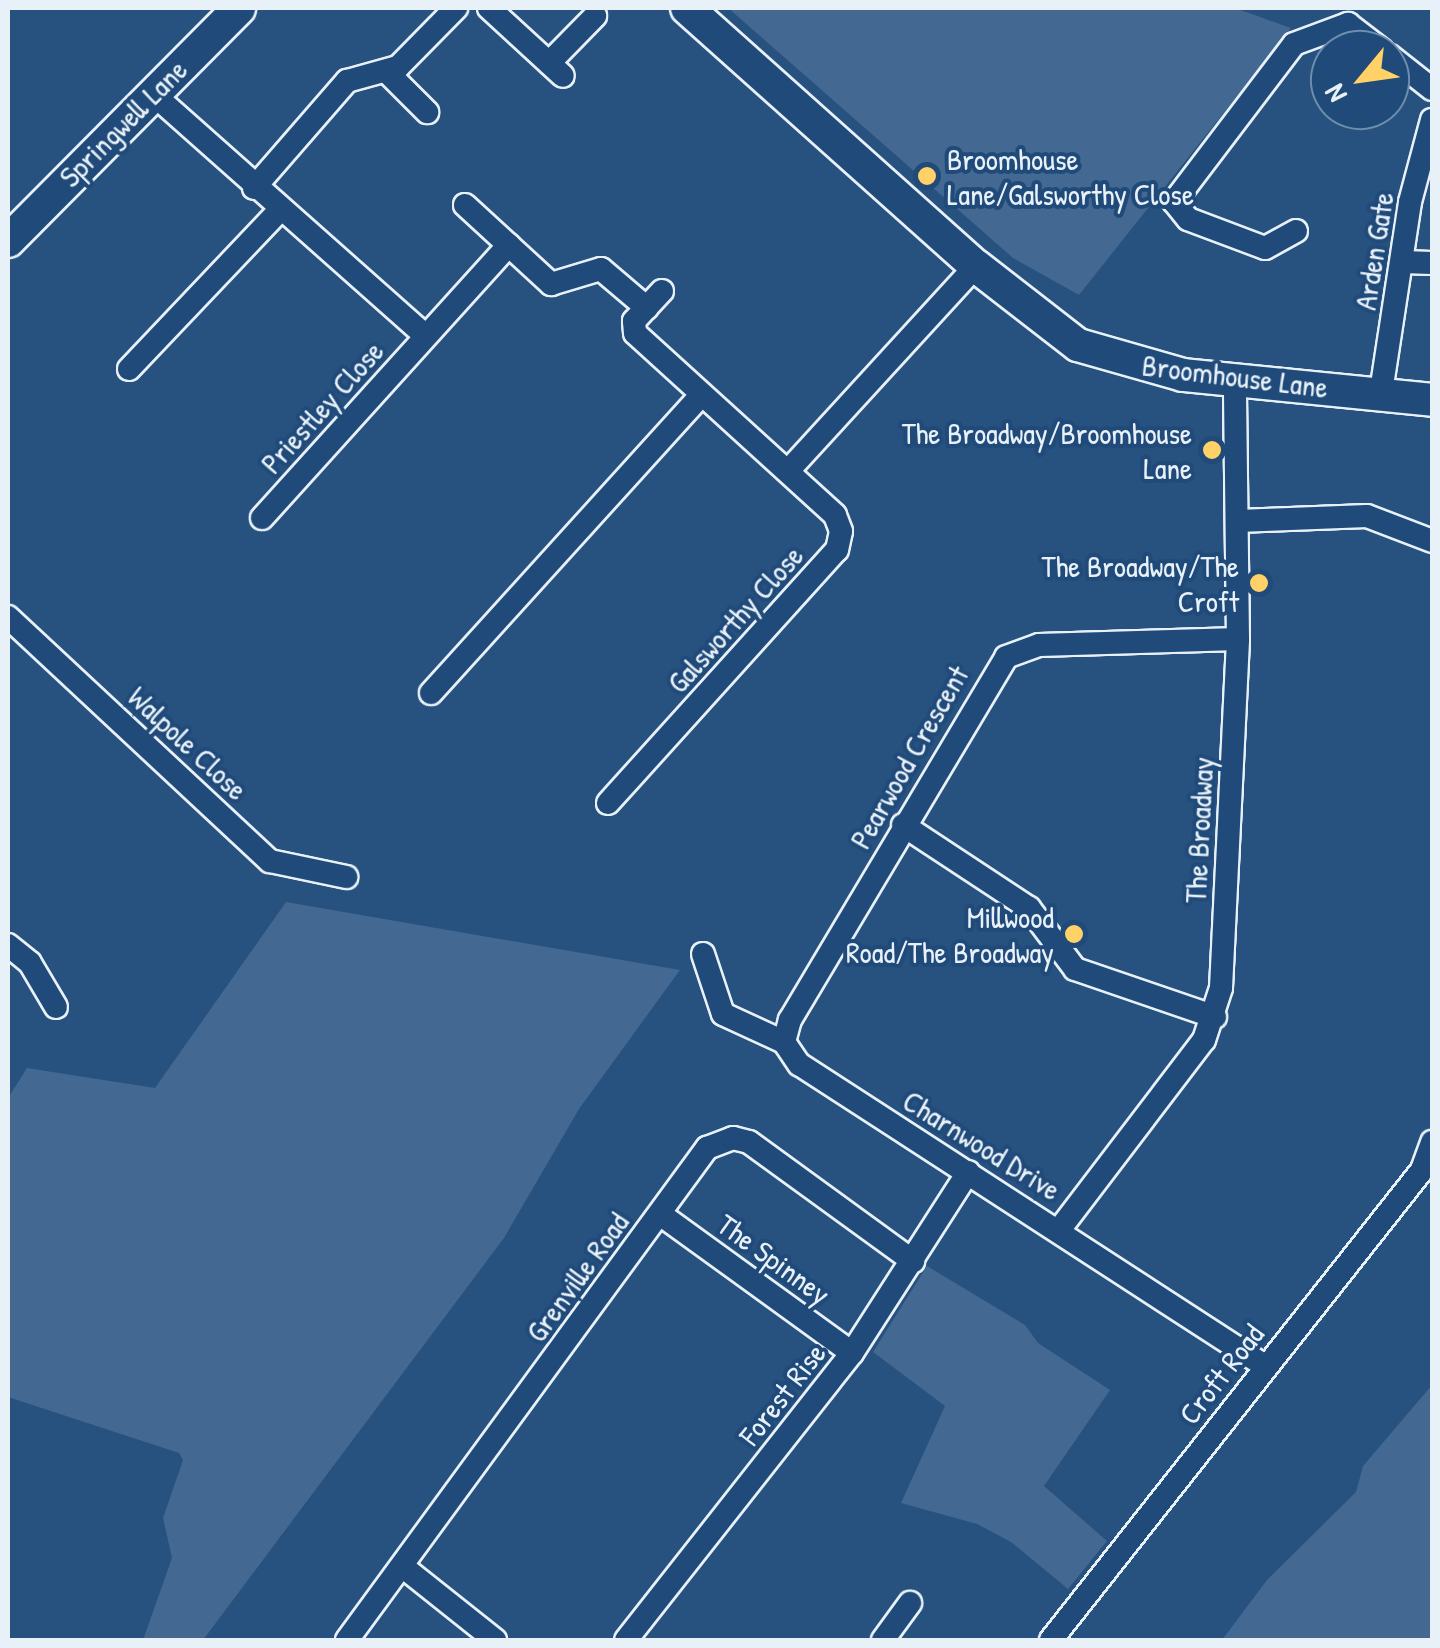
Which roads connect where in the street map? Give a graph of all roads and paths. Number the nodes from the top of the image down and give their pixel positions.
1 (239, 8) edge
2 (456, 8) edge
3 (489, 8) edge
4 (687, 8) edge
5 (595, 16) dead end
6 (1332, 30) edge
7 (1356, 30) edge
8 (1310, 38) edge
9 (387, 72) junction
10 (1410, 72) edge
11 (1432, 89) edge
12 (152, 93) junction
13 (427, 112) dead end
14 (1432, 120) edge
15 (254, 188) junction
16 (465, 205) dead end
17 (278, 211) junction
18 (1296, 230) dead end
19 (8, 241) edge
20 (510, 246) junction
21 (1403, 262) junction
22 (1432, 263) edge
23 (976, 266) junction
24 (426, 336) junction
25 (129, 369) dead end
26 (1235, 381) junction
27 (1381, 392) junction
28 (701, 395) junction
29 (1432, 400) edge
30 (788, 471) junction
31 (262, 518) dead end
32 (1238, 521) junction
33 (1432, 541) edge
34 (8, 617) edge
35 (1238, 639) junction
36 (430, 693) dead end
37 (608, 803) dead end
38 (903, 826) junction
39 (346, 877) dead end
40 (8, 945) edge
41 (703, 954) dead end
42 (56, 1007) dead end
43 (1214, 1017) junction
44 (784, 1042) junction
45 (1432, 1142) edge
46 (968, 1172) junction
47 (660, 1214) junction
48 (1060, 1230) junction
49 (912, 1261) junction
50 (852, 1353) junction
51 (1265, 1366) junction
52 (402, 1566) junction
53 (910, 1603) dead end
54 (347, 1640) edge
55 (495, 1640) edge
56 (626, 1640) edge
57 (884, 1640) edge
58 (1051, 1640) edge

1 - 12 street, Springwell Lane
2 - 9 street
3 - 5 street
4 - 23 street, Broomhouse Lane
6 - 7 street
8 - 18 street
9 - 13 street
9 - 15 street
10 - 11 street
12 - 15 street, Priestley Close
12 - 19 street, Springwell Lane
14 - 21 street, Arden Gate
15 - 17 street, Priestley Close
16 - 20 street
17 - 24 street, Priestley Close
17 - 25 street
20 - 24 street, Priestley Close
20 - 28 street, Galsworthy Close
21 - 22 street
21 - 27 street, Arden Gate
23 - 26 street, Broomhouse Lane
23 - 30 street
24 - 31 street, Priestley Close
26 - 27 street, Broomhouse Lane
26 - 32 street, The Broadway
27 - 29 street, Broomhouse Lane
28 - 30 street, Galsworthy Close
28 - 36 street
30 - 37 street, Galsworthy Close
32 - 33 street
32 - 35 street, The Broadway
34 - 39 street, Walpole Close
35 - 38 street, Pearwood Crescent
35 - 43 street, The Broadway
38 - 43 street
38 - 44 street, Pearwood Crescent
40 - 42 street
41 - 44 street, Charnwood Drive
43 - 48 street, The Broadway
44 - 46 street, Charnwood Drive
45 - 51 street, Croft Road
46 - 48 street, Charnwood Drive
46 - 49 street, Forest Rise
47 - 49 street, Grenville Road
47 - 50 street, The Spinney
47 - 52 street, Grenville Road
48 - 51 street, Charnwood Drive
49 - 50 street, Forest Rise
50 - 56 street, Forest Rise
51 - 58 street, Croft Road
52 - 54 street, Grenville Road
52 - 55 street
53 - 57 street

